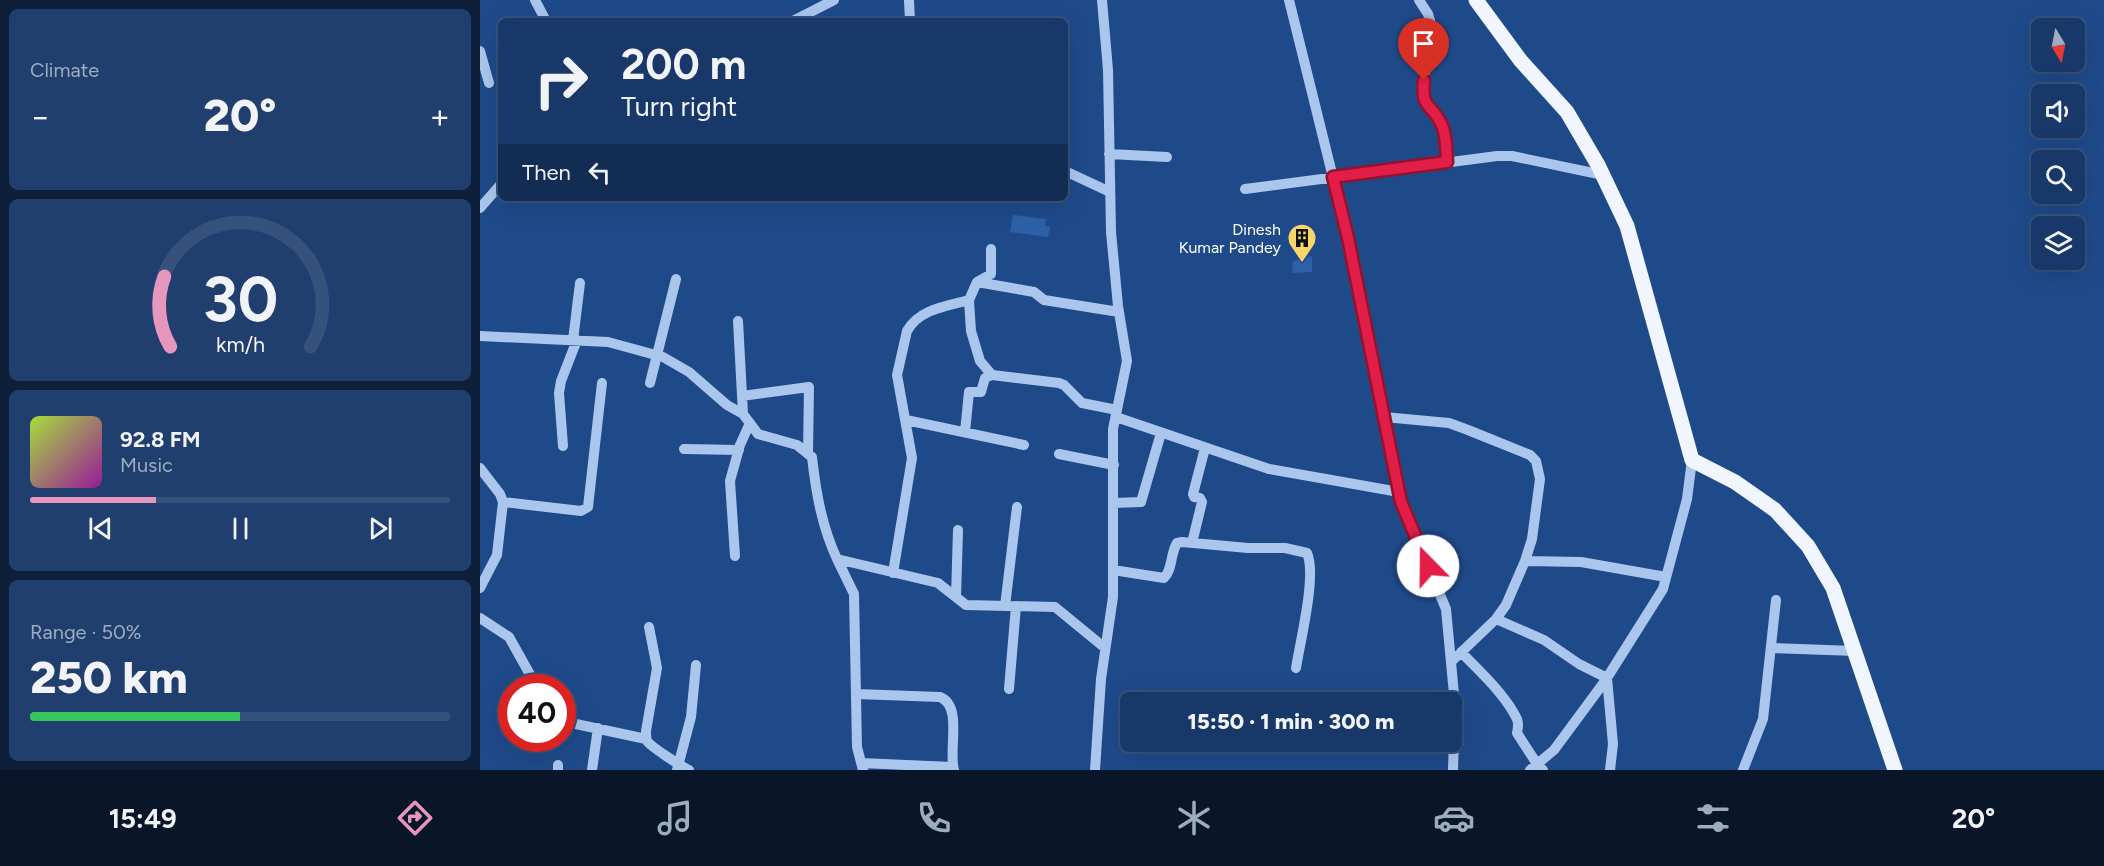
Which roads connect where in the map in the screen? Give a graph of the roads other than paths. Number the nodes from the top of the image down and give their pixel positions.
1 (535, 0) edge
2 (834, 0) edge
3 (909, 0) edge
4 (1102, 0) edge
5 (1289, 0) edge
6 (1419, 0) edge
7 (1476, 0) edge
8 (544, 18) edge
9 (799, 18) edge
10 (910, 18) edge
11 (480, 51) edge
12 (489, 83) dead end
13 (1110, 154) junction
14 (1167, 157) dead end
15 (1447, 162) junction
16 (1068, 172) edge
17 (1603, 175) junction
18 (1333, 177) junction
19 (498, 187) edge
20 (480, 189) edge
21 (1245, 189) dead end
22 (1110, 192) junction
23 (493, 193) junction
24 (480, 208) edge
25 (991, 249) dead end
26 (676, 279) dead end
27 (977, 282) junction
28 (580, 283) dead end
29 (969, 300) junction
30 (1119, 312) junction
31 (738, 321) dead end
32 (480, 336) edge
33 (575, 340) junction
34 (656, 355) junction
35 (992, 375) junction
36 (602, 383) dead end
37 (650, 383) dead end
38 (742, 396) junction
39 (1116, 413) junction
40 (1384, 417) junction
41 (746, 419) junction
42 (906, 420) junction
43 (964, 432) junction
44 (1161, 433) junction
45 (1023, 445) dead end
46 (563, 446) dead end
47 (1205, 448) junction
48 (684, 449) dead end
49 (739, 450) junction
50 (808, 454) junction
51 (1059, 454) dead end
52 (1692, 460) junction
53 (1114, 465) junction
54 (480, 468) edge
55 (1399, 492) junction
56 (503, 502) junction
57 (1113, 503) junction
58 (1017, 507) dead end
59 (958, 530) dead end
60 (1192, 543) junction
61 (735, 556) dead end
62 (837, 559) junction
63 (1526, 561) junction
64 (1113, 570) junction
65 (893, 573) junction
66 (1666, 577) junction
67 (480, 588) edge
68 (956, 597) junction
69 (1776, 600) dead end
70 (1010, 606) junction
71 (480, 618) edge
72 (1496, 619) junction
73 (650, 627) dead end
74 (1106, 648) junction
75 (1771, 648) junction
76 (1855, 651) junction
77 (1461, 652) junction
78 (1450, 662) junction
79 (696, 665) dead end
80 (1296, 668) dead end
81 (530, 674) edge
82 (1607, 678) junction
83 (1009, 689) dead end
84 (856, 694) junction
85 (576, 724) edge
86 (598, 728) junction
87 (646, 739) junction
88 (862, 766) edge
89 (677, 767) edge
90 (1537, 768) edge
91 (953, 769) edge
92 (592, 770) edge
93 (689, 770) edge
94 (1095, 770) edge
95 (1453, 770) edge
96 (1610, 770) edge
97 (1743, 770) edge
98 (1895, 770) edge

1 - 8 street
2 - 9 street
3 - 10 street
4 - 13 street
5 - 18 street
6 - 15 street
7 - 17 main road
11 - 12 street
13 - 14 street
13 - 22 street
15 - 17 street
15 - 18 street
16 - 22 street
17 - 52 main road
18 - 21 street
18 - 40 street
19 - 23 street
20 - 23 street
22 - 30 street
23 - 24 street
25 - 27 street
26 - 34 street
27 - 29 street
27 - 30 street
28 - 33 street
29 - 35 street
29 - 42 street
30 - 39 street
31 - 38 street
32 - 33 street
33 - 34 street
33 - 46 street
34 - 37 street
34 - 41 street
35 - 39 street
35 - 43 street
36 - 56 street
38 - 41 street
38 - 50 street
39 - 44 street
39 - 53 street
40 - 55 street
40 - 63 street
41 - 49 street
41 - 50 street
42 - 43 street
42 - 65 street
43 - 45 street
44 - 47 street
44 - 57 street
47 - 55 street
47 - 60 street
48 - 49 street
49 - 61 street
50 - 62 street
51 - 53 street
52 - 66 street
52 - 76 main road
53 - 57 street
54 - 56 street
55 - 78 street
56 - 67 street
57 - 64 street
58 - 70 street
59 - 68 street
60 - 64 street
60 - 80 street
62 - 65 street
62 - 84 street
63 - 66 street
63 - 72 street
64 - 74 street
65 - 68 street
66 - 82 street
68 - 70 street
69 - 75 street
70 - 74 street
70 - 83 street
71 - 81 street
72 - 77 street
72 - 82 street
73 - 87 street
74 - 94 street
75 - 76 street
75 - 97 street
76 - 98 main road
77 - 78 street
77 - 90 street
78 - 95 street
79 - 89 street
82 - 90 street
82 - 96 street
84 - 88 street
84 - 91 street
85 - 86 street
86 - 87 street
86 - 92 street
87 - 89 street
88 - 91 street
89 - 93 street

